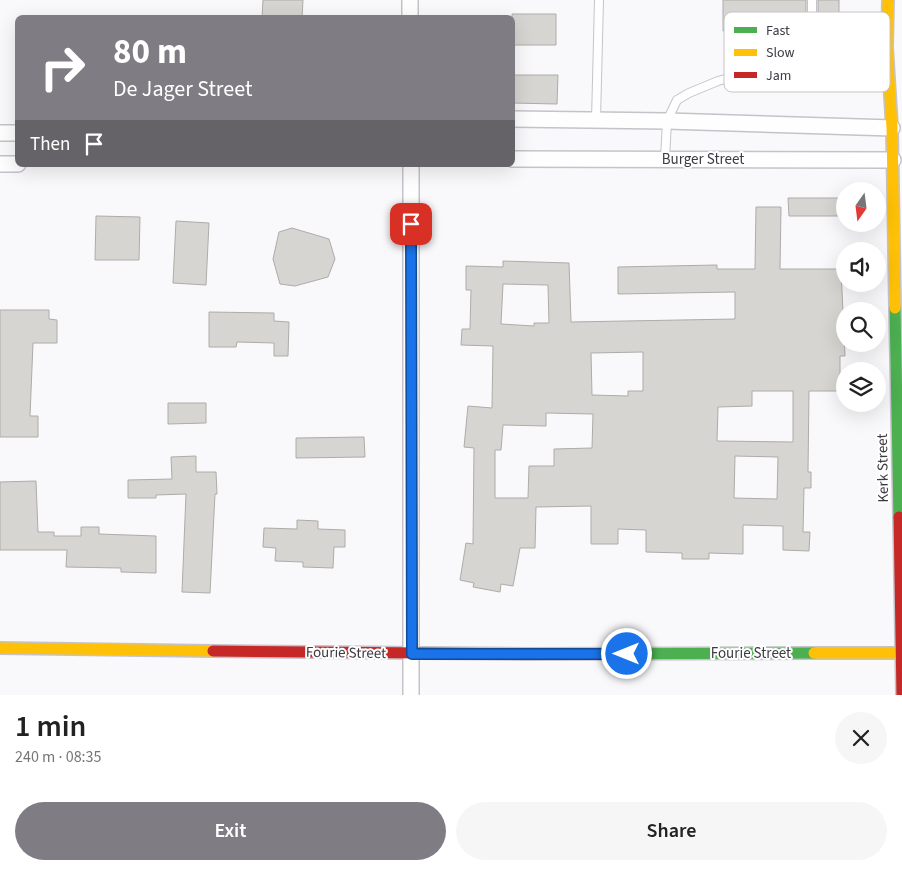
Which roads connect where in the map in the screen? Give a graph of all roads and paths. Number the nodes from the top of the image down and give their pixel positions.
1 (410, 0) edge
2 (599, 0) edge
3 (410, 15) edge
4 (890, 71) edge
5 (724, 79) edge
6 (515, 119) edge
7 (596, 120) junction
8 (667, 121) junction
9 (897, 128) edge
10 (0, 133) edge
11 (15, 133) edge
12 (515, 158) edge
13 (665, 158) junction
14 (897, 160) edge
15 (0, 164) edge
16 (15, 164) edge
17 (411, 167) edge
18 (0, 648) edge
19 (902, 653) edge
20 (412, 654) junction
21 (411, 695) edge
22 (902, 695) edge

1 - 3 street
2 - 7 lane
4 - 9 highway, Kerk Street
5 - 8 lane
6 - 7 street
7 - 8 street
8 - 9 street
8 - 13 lane
9 - 14 highway, Kerk Street
10 - 11 street
12 - 13 street, Burger Street
13 - 14 street, Burger Street
14 - 19 highway, Kerk Street
15 - 16 street
17 - 20 street
18 - 20 highway, Fourie Street
19 - 20 highway, Fourie Street
19 - 22 highway, Kerk Street
20 - 21 street

